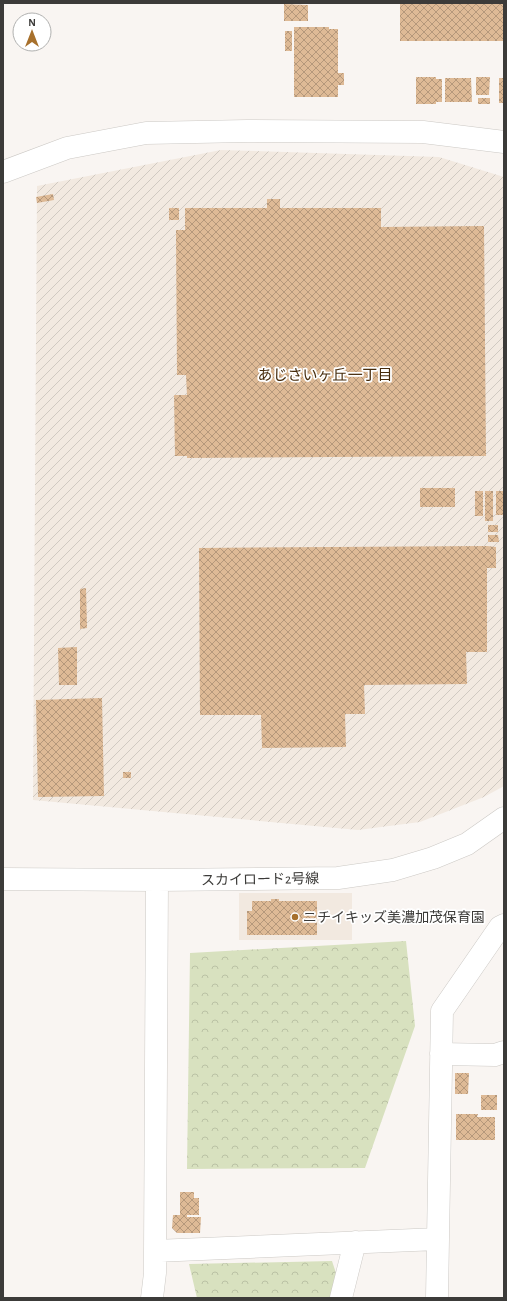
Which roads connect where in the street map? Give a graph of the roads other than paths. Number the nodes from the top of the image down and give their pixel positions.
1 (504, 142) edge
2 (3, 172) edge
3 (504, 818) edge
4 (3, 879) edge
5 (157, 880) junction
6 (504, 925) edge
7 (504, 1052) edge
8 (441, 1054) junction
9 (438, 1238) junction
10 (355, 1242) junction
11 (156, 1251) junction
12 (152, 1298) edge
13 (341, 1298) edge
14 (437, 1298) edge

1 - 2 street
3 - 5 street, スカイロード2号線
4 - 5 street, スカイロード2号線
5 - 11 street
6 - 8 street
7 - 8 street
8 - 9 street
9 - 10 street
9 - 14 street
10 - 11 street
10 - 13 street
11 - 12 street

